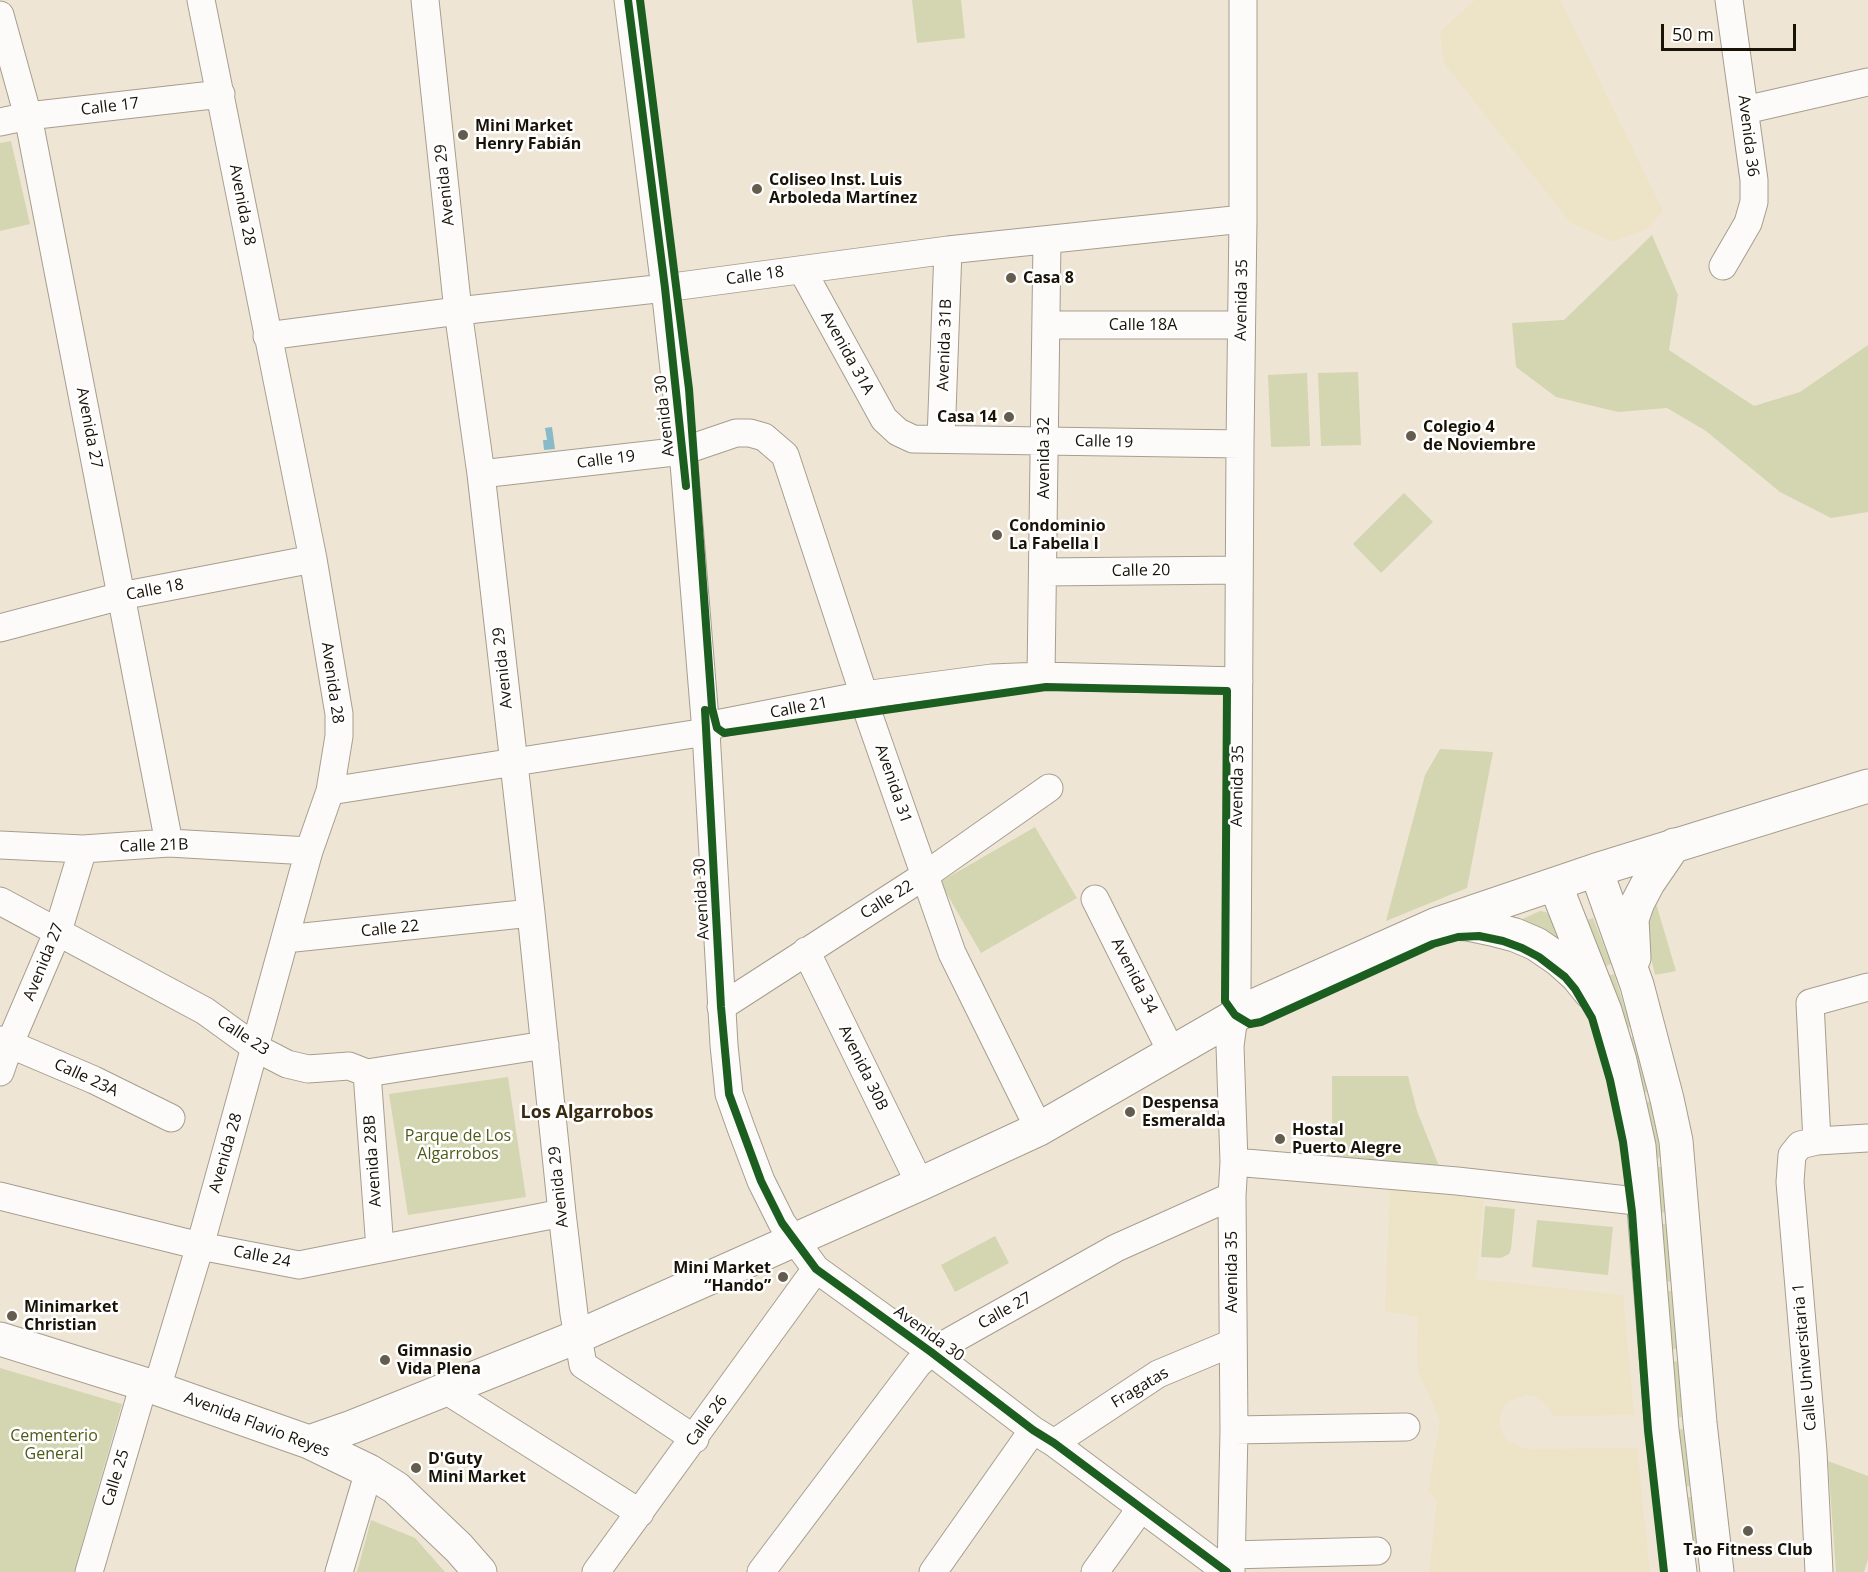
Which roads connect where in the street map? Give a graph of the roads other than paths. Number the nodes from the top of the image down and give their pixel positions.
1 (201, 0) edge
2 (425, 0) edge
3 (628, 0) edge
4 (1243, 0) edge
5 (1729, 0) edge
6 (0, 15) edge
7 (1868, 82) edge
8 (221, 94) junction
9 (1745, 110) junction
10 (28, 116) junction
11 (0, 122) edge
12 (1243, 219) junction
13 (1047, 240) junction
14 (948, 250) junction
15 (1723, 266) dead end
16 (802, 270) junction
17 (665, 288) junction
18 (458, 311) junction
19 (1046, 325) junction
20 (1241, 325) junction
21 (267, 336) junction
22 (898, 432) joint
23 (764, 436) joint
24 (941, 439) junction
25 (1044, 441) junction
26 (1239, 444) junction
27 (683, 451) junction
28 (481, 474) junction
29 (313, 559) junction
30 (1239, 570) junction
31 (1044, 572) junction
32 (121, 596) junction
33 (0, 628) edge
34 (1041, 676) junction
35 (1239, 681) junction
36 (864, 695) junction
37 (706, 732) junction
38 (513, 762) junction
39 (1868, 786) edge
40 (1049, 788) dead end
41 (330, 791) junction
42 (169, 843) junction
43 (0, 845) edge
44 (1674, 845) junction
45 (83, 849) junction
46 (309, 851) junction
47 (1596, 870) junction
48 (924, 876) junction
49 (1555, 884) junction
50 (1095, 899) dead end
51 (0, 901) edge
52 (531, 914) junction
53 (1443, 923) junction
54 (58, 931) junction
55 (285, 939) junction
56 (806, 951) junction
57 (1637, 985) junction
58 (1868, 987) edge
59 (721, 1007) junction
60 (1605, 1011) junction
61 (1235, 1015) junction
62 (5, 1041) edge
63 (545, 1045) junction
64 (256, 1048) junction
65 (1172, 1053) junction
66 (0, 1072) edge
67 (367, 1073) junction
68 (171, 1118) dead end
69 (1039, 1129) junction
70 (1868, 1138) edge
71 (1809, 1143) junction
72 (1234, 1162) junction
73 (920, 1184) junction
74 (0, 1196) edge
75 (1232, 1196) junction
76 (1645, 1202) junction
77 (562, 1213) junction
78 (788, 1232) junction
79 (200, 1246) junction
80 (380, 1249) junction
81 (816, 1269) junction
82 (579, 1336) junction
83 (0, 1339) edge
84 (1232, 1343) junction
85 (931, 1352) junction
86 (151, 1386) junction
87 (444, 1389) junction
88 (1406, 1427) dead end
89 (1234, 1430) junction
90 (1043, 1436) junction
91 (695, 1438) junction
92 (309, 1442) junction
93 (369, 1471) junction
94 (1141, 1508) junction
95 (640, 1513) junction
96 (1377, 1551) dead end
97 (1230, 1566) edge
98 (89, 1572) edge
99 (339, 1572) edge
100 (480, 1572) edge
101 (596, 1572) edge
102 (761, 1572) edge
103 (933, 1572) edge
104 (1095, 1572) edge
105 (1680, 1572) edge
106 (1717, 1572) edge
107 (1819, 1572) edge

1 - 8 street, Avenida 28
2 - 18 street, Avenida 29
3 - 17 street, Avenida 30
4 - 12 street, Avenida 35
5 - 9 street, Avenida 36
6 - 10 street, Avenida 27
7 - 9 street
8 - 10 street, Calle 17
8 - 21 street, Avenida 28
9 - 15 street, Avenida 36
10 - 11 street, Calle 17
10 - 32 street, Avenida 27
12 - 13 street, Calle 18
12 - 20 street, Avenida 35
13 - 14 street, Calle 18
13 - 19 street, Avenida 32
14 - 16 street, Calle 18
14 - 24 street, Avenida 31B
16 - 17 street, Calle 18
16 - 22 street, Avenida 31A
17 - 18 street, Calle 18
17 - 27 street, Avenida 30
18 - 21 street, Calle 18
18 - 28 street, Avenida 29
19 - 20 street, Calle 18A
19 - 25 street, Avenida 32
20 - 26 street, Avenida 35
21 - 29 street, Avenida 28
22 - 24 street, Calle 19
23 - 27 street, Calle 19
23 - 36 street, Avenida 31
24 - 25 street, Calle 19
25 - 26 street, Calle 19
25 - 31 street, Avenida 32
26 - 30 street, Avenida 35
27 - 28 street, Calle 19
27 - 37 street, Avenida 30
28 - 38 street, Avenida 29
29 - 32 street, Calle 18
29 - 41 street, Avenida 28
30 - 31 street, Calle 20
30 - 35 street, Avenida 35
31 - 34 street, Avenida 32
32 - 33 street, Calle 18
32 - 42 street, Avenida 27
34 - 35 street, Calle 21
34 - 36 street, Calle 21
35 - 61 street, Avenida 35
36 - 37 street, Calle 21
36 - 48 street, Avenida 31
37 - 38 street, Calle 21
37 - 59 street, Avenida 30
38 - 41 street, Calle 21
38 - 52 street, Avenida 29
39 - 44 main road
40 - 48 street, Calle 22
41 - 46 street, Avenida 28
42 - 45 street, Calle 21B
42 - 46 street, Calle 21B
43 - 45 street, Calle 21B
44 - 47 main road
44 - 57 main road
45 - 54 street, Avenida 27
46 - 55 street, Avenida 28
47 - 49 main road
47 - 57 main road
48 - 56 street, Calle 22
48 - 69 street, Avenida 31
49 - 53 main road
49 - 60 main road
50 - 65 street, Avenida 34
51 - 54 street, Calle 23
52 - 55 street, Calle 22
52 - 63 street, Avenida 29
53 - 60 main road
53 - 61 main road
54 - 62 street, Avenida 27
54 - 64 street, Calle 23
55 - 64 street, Avenida 28
56 - 59 street, Calle 22
56 - 73 street, Avenida 30B
57 - 106 main road
58 - 71 street
59 - 78 street, Avenida 30
60 - 76 main road
61 - 65 main road
61 - 72 street, Avenida 35
62 - 66 street, Avenida 27
62 - 68 street, Calle 23A
63 - 67 street, Calle 23
63 - 77 street, Avenida 29
64 - 67 street, Calle 23
64 - 79 street, Avenida 28
65 - 69 main road
67 - 80 street, Avenida 28B
69 - 73 main road
70 - 71 street
71 - 107 street, Calle Universitaria 1
72 - 75 street, Avenida 35
72 - 76 street
73 - 78 main road
74 - 79 street, Calle 24
75 - 84 street, Avenida 35
75 - 85 street, Calle 27
76 - 105 main road
77 - 80 street, Calle 24
77 - 82 street, Avenida 29
78 - 81 street, Avenida 30
78 - 82 main road
79 - 80 street, Calle 24
79 - 86 street, Avenida 28
81 - 85 street, Avenida 30
81 - 91 street, Calle 26
82 - 87 main road
82 - 91 street, Avenida 29
83 - 86 main road, Avenida Flavio Reyes
84 - 89 street, Avenida 35
84 - 90 street, Fragatas
85 - 90 street, Avenida 30
85 - 102 street, Calle 27
86 - 92 main road, Avenida Flavio Reyes
86 - 98 street, Calle 25
87 - 92 main road
87 - 95 street
88 - 89 street
89 - 97 street, Avenida 35
90 - 94 street, Avenida 30
90 - 103 street, Fragatas
91 - 95 street, Calle 26
92 - 93 main road, Avenida Flavio Reyes
93 - 99 street
93 - 100 main road, Avenida Flavio Reyes
94 - 97 street, Avenida 30
94 - 104 street
95 - 101 street, Calle 26
96 - 97 street

